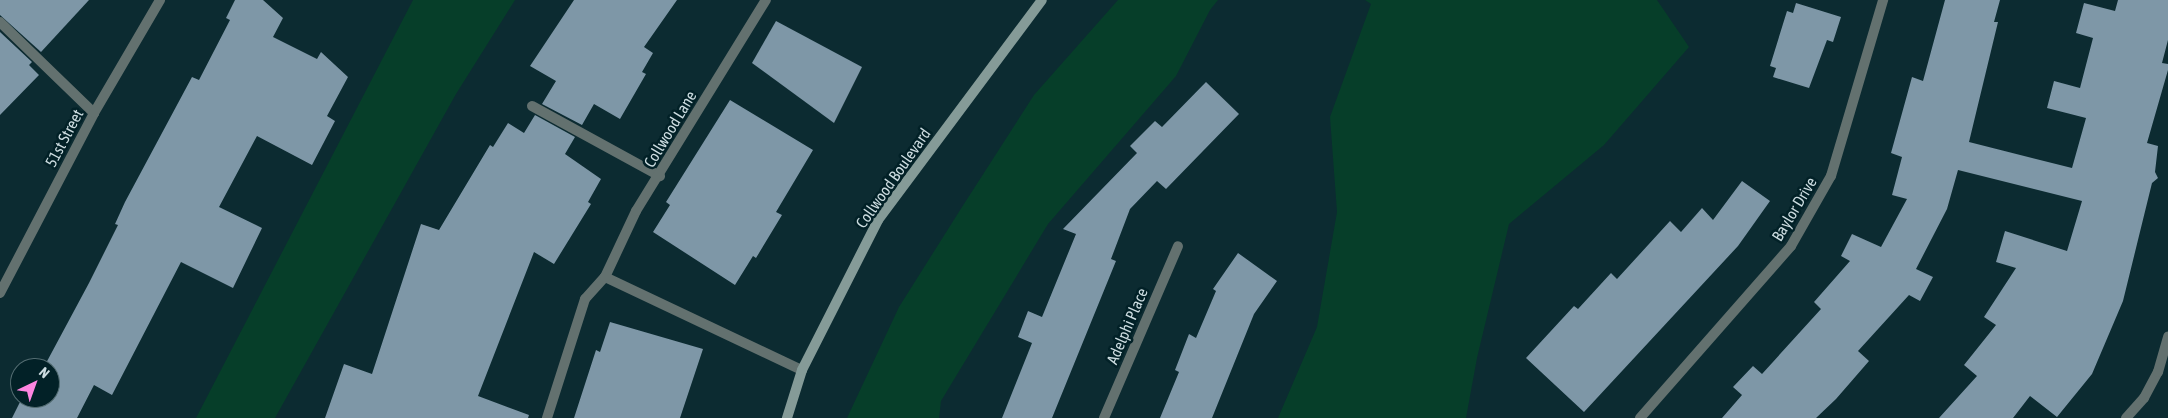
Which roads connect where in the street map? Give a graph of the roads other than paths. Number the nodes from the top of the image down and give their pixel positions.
1 (160, 0) edge
2 (766, 0) edge
3 (1042, 0) edge
4 (1884, 0) edge
5 (0, 22) edge
6 (532, 106) dead end
7 (94, 113) junction
8 (660, 176) junction
9 (1178, 246) dead end
10 (605, 277) junction
11 (0, 293) edge
12 (2168, 336) edge
13 (802, 370) junction
14 (547, 418) edge
15 (787, 418) edge
16 (1104, 418) edge
17 (1640, 418) edge
18 (2126, 418) edge

1 - 7 street, 51st Street
2 - 8 street, Collwood Lane
3 - 13 main road, Collwood Boulevard
4 - 17 street, Baylor Drive
5 - 7 street
6 - 8 street
7 - 11 street, 51st Street
8 - 10 street, Collwood Lane
9 - 16 street, Adelphi Place
10 - 13 street
10 - 14 street, Collwood Lane
12 - 18 street
13 - 15 main road, Collwood Boulevard

